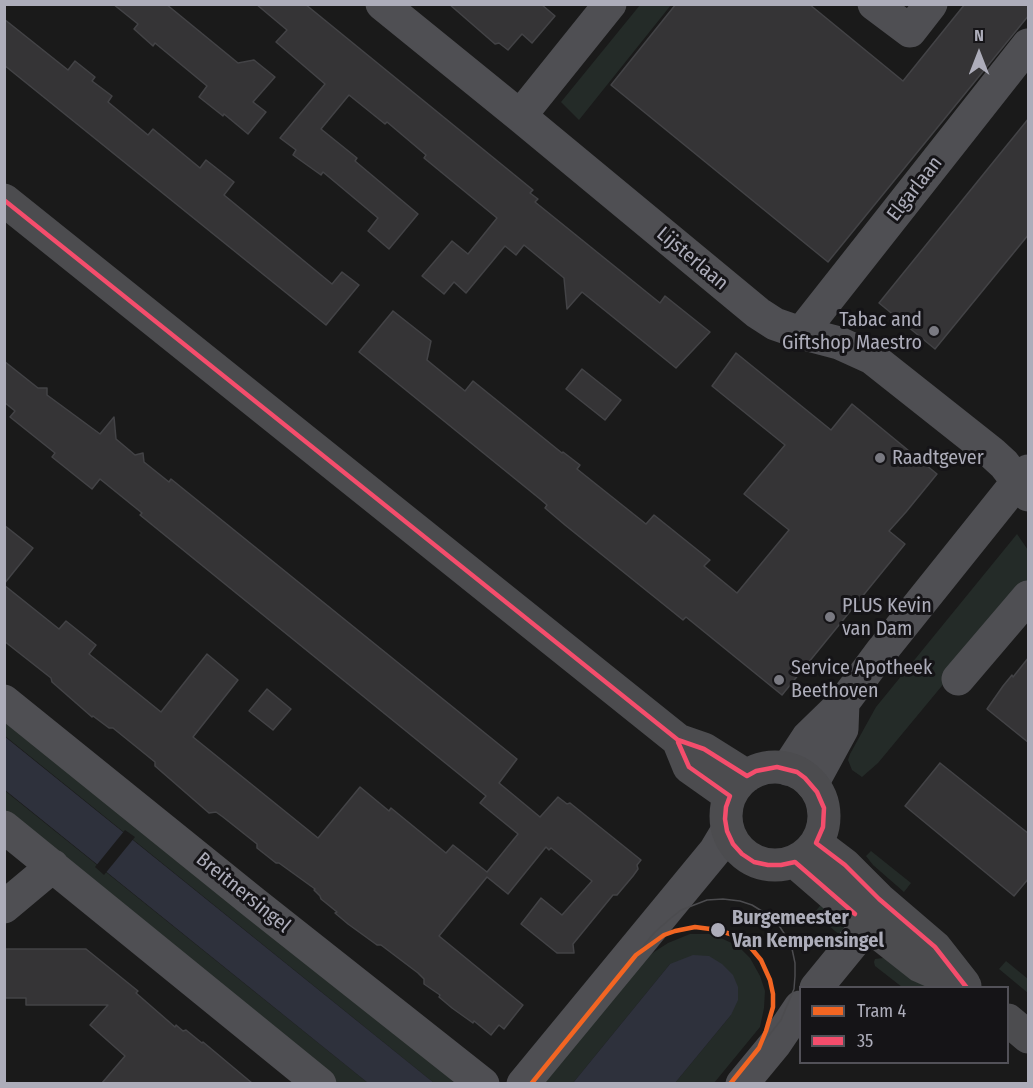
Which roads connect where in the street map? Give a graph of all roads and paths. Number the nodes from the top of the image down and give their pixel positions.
1 (382, 4) edge
2 (610, 4) edge
3 (874, 4) edge
4 (931, 4) edge
5 (1029, 45) edge
6 (520, 116) junction
7 (4, 200) edge
8 (801, 333) junction
9 (1025, 482) edge
10 (1029, 597) edge
11 (958, 679) dead end
12 (4, 700) edge
13 (800, 777) junction
14 (738, 786) junction
15 (4, 827) edge
16 (727, 831) junction
17 (806, 852) junction
18 (52, 866) junction
19 (4, 907) edge
20 (874, 912) junction
21 (817, 986) edge
22 (965, 986) edge
23 (799, 1010) edge
24 (1009, 1021) edge
25 (1029, 1037) edge
26 (320, 1083) edge
27 (483, 1083) edge
28 (524, 1083) edge
29 (742, 1083) edge

1 - 6 street, Lijsterlaan
2 - 6 street
3 - 4 street
5 - 8 street, Elgarlaan
6 - 8 street, Lijsterlaan
7 - 14 main road
8 - 9 street, Lijsterlaan
9 - 13 street
10 - 11 street
12 - 27 street, Breitnersingel
13 - 14 main road
13 - 17 main road
14 - 16 main road
15 - 18 street
16 - 17 main road
16 - 28 street
17 - 20 main road
18 - 19 street
18 - 26 street
20 - 21 street
20 - 22 main road
23 - 29 street
24 - 25 main road

